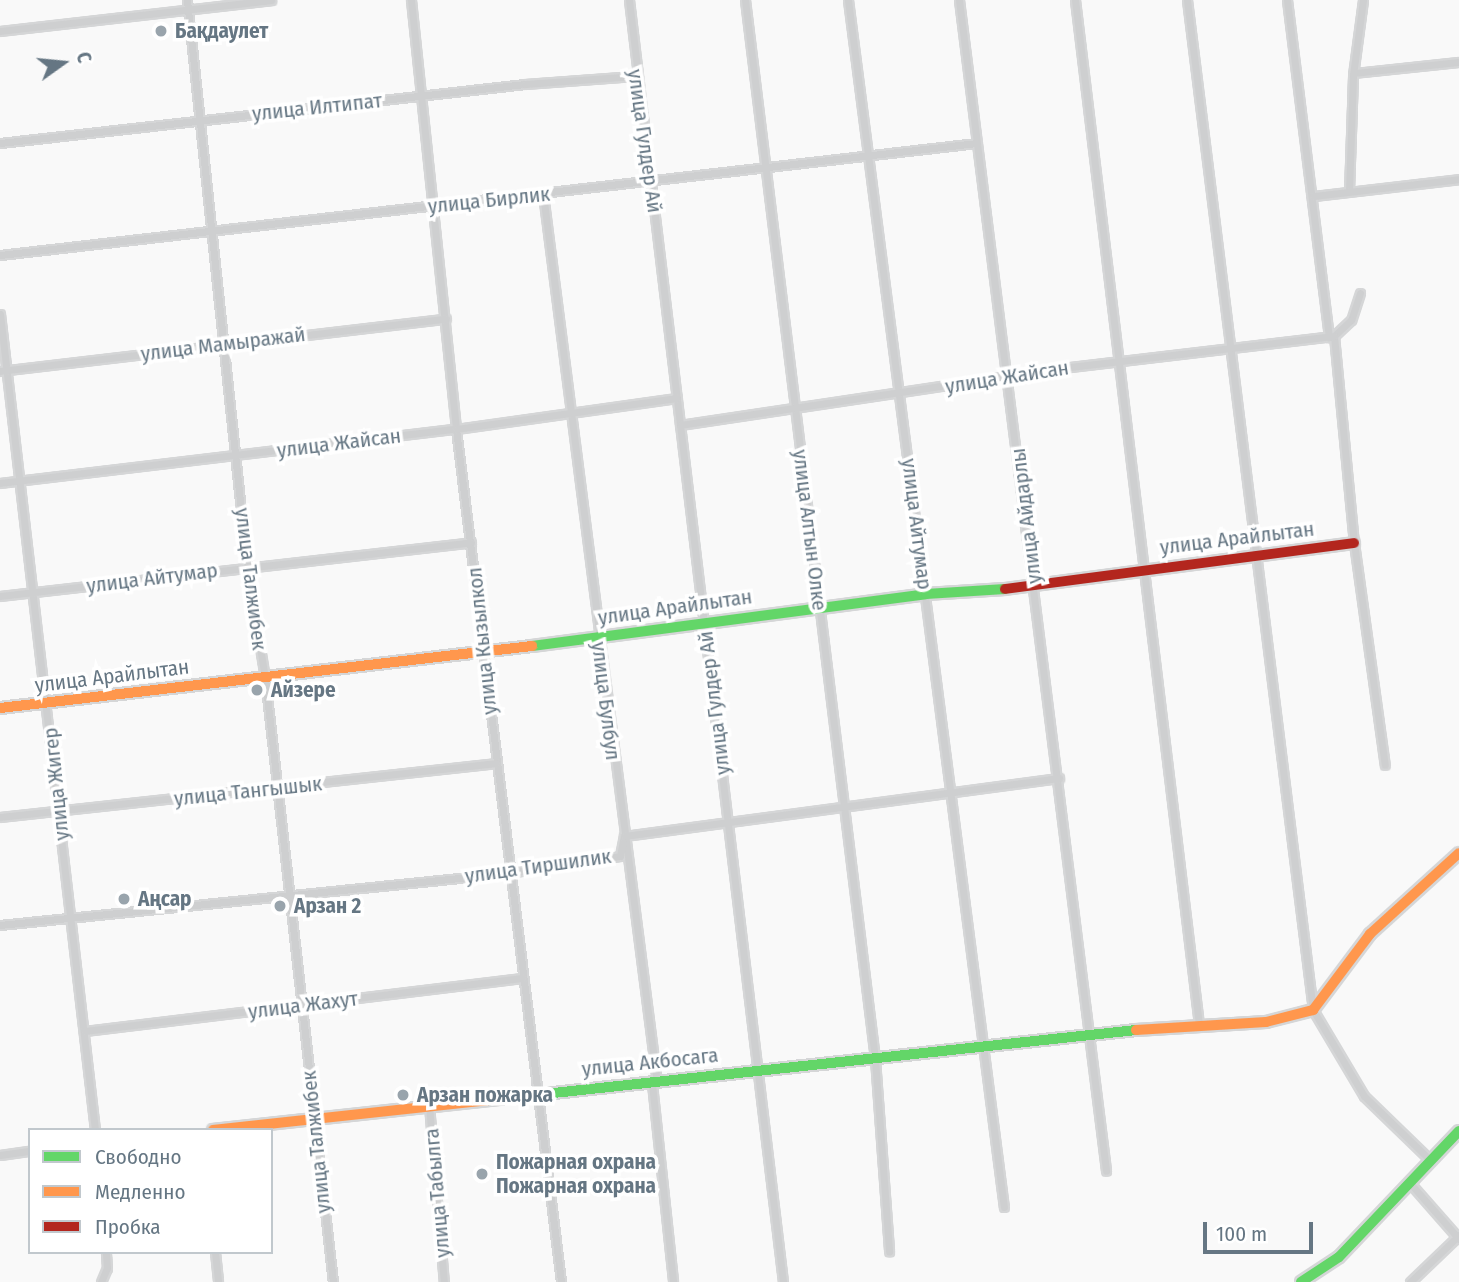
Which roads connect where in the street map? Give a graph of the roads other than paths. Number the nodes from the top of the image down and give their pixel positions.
1 (187, 0) edge
2 (271, 0) edge
3 (411, 0) edge
4 (629, 0) edge
5 (745, 0) edge
6 (848, 0) edge
7 (959, 0) edge
8 (1075, 0) edge
9 (1187, 0) edge
10 (1287, 0) edge
11 (1363, 0) edge
12 (188, 9) junction
13 (0, 32) edge
14 (1459, 62) edge
15 (1354, 73) junction
16 (635, 76) junction
17 (421, 96) junction
18 (199, 121) junction
19 (977, 143) junction
20 (0, 144) edge
21 (868, 156) junction
22 (765, 168) junction
23 (1459, 179) edge
24 (651, 181) junction
25 (1349, 191) junction
26 (543, 194) junction
27 (1313, 196) junction
28 (432, 206) junction
29 (212, 231) junction
30 (0, 255) edge
31 (1360, 293) dead end
32 (0, 314) edge
33 (446, 319) junction
34 (1331, 336) junction
35 (225, 343) junction
36 (1230, 350) junction
37 (1118, 362) junction
38 (3, 371) edge
39 (1010, 377) junction
40 (900, 394) junction
41 (677, 398) junction
42 (795, 409) junction
43 (573, 413) junction
44 (680, 425) junction
45 (456, 429) junction
46 (237, 455) junction
47 (20, 481) junction
48 (0, 483) edge
49 (471, 542) junction
50 (1354, 543) junction
51 (1256, 557) junction
52 (247, 567) junction
53 (1142, 569) junction
54 (1034, 587) junction
55 (33, 592) junction
56 (926, 594) junction
57 (0, 596) edge
58 (819, 607) junction
59 (704, 622) junction
60 (598, 637) junction
61 (483, 653) junction
62 (265, 678) junction
63 (47, 703) junction
64 (0, 708) edge
65 (496, 763) junction
66 (1385, 765) dead end
67 (1059, 778) junction
68 (276, 789) junction
69 (952, 792) junction
70 (844, 807) junction
71 (58, 810) junction
72 (0, 817) edge
73 (728, 822) junction
74 (624, 836) junction
75 (1459, 853) edge
76 (508, 873) junction
77 (289, 894) junction
78 (71, 916) junction
79 (0, 925) edge
80 (523, 978) junction
81 (302, 1006) junction
82 (1313, 1010) junction
83 (1199, 1025) junction
84 (84, 1031) junction
85 (1092, 1033) junction
86 (985, 1048) junction
87 (875, 1059) junction
88 (757, 1070) junction
89 (654, 1084) junction
90 (538, 1093) junction
91 (429, 1105) junction
92 (313, 1117) junction
93 (95, 1128) edge
94 (228, 1128) edge
95 (1459, 1131) edge
96 (28, 1151) edge
97 (0, 1155) edge
98 (1430, 1160) junction
99 (1106, 1171) dead end
100 (1409, 1182) junction
101 (1004, 1207) dead end
102 (1458, 1237) edge
103 (889, 1251) dead end
104 (106, 1254) edge
105 (215, 1254) edge
106 (101, 1282) edge
107 (218, 1282) edge
108 (333, 1282) edge
109 (444, 1282) edge
110 (561, 1282) edge
111 (673, 1282) edge
112 (783, 1282) edge
113 (1301, 1282) edge
114 (1410, 1282) edge

1 - 12 street, улица Талжибек
2 - 12 street
3 - 17 street, улица Кызылкол
4 - 16 street, улица Гулдер Ай
5 - 22 street, улица Алтын Олке
6 - 21 street, улица Айтумар
7 - 19 street, улица Айдарлы
8 - 37 street
9 - 36 street
10 - 27 street
11 - 15 street
12 - 13 street
12 - 18 street, улица Талжибек
14 - 15 street
15 - 25 street
16 - 17 street, улица Илтипат
16 - 24 street, улица Гулдер Ай
17 - 18 street, улица Илтипат
17 - 28 street, улица Кызылкол
18 - 20 street, улица Илтипат
18 - 29 street, улица Талжибек
19 - 21 street, улица Бирлик
19 - 39 street, улица Айдарлы
21 - 22 street, улица Бирлик
21 - 40 street, улица Айтумар
22 - 24 street, улица Бирлик
22 - 42 street, улица Алтын Олке
23 - 25 street
24 - 26 street, улица Бирлик
24 - 41 street, улица Гулдер Ай
25 - 27 street
26 - 28 street, улица Бирлик
26 - 43 street, улица Булбул
27 - 34 street
28 - 29 street, улица Бирлик
28 - 33 street, улица Кызылкол
29 - 30 street, улица Бирлик
29 - 35 street, улица Талжибек
31 - 34 street
32 - 38 street, улица Жигер
33 - 35 street, улица Мамыражай
33 - 45 street, улица Кызылкол
34 - 36 street, улица Жайсан
34 - 50 street
35 - 38 street, улица Мамыражай
35 - 46 street, улица Талжибек
36 - 37 street, улица Жайсан
36 - 51 street
37 - 39 street, улица Жайсан
37 - 53 street
38 - 47 street, улица Жигер
39 - 40 street, улица Жайсан
39 - 54 street, улица Айдарлы
40 - 42 street, улица Жайсан
40 - 56 street, улица Айтумар
41 - 43 street, улица Жайсан
41 - 44 street, улица Гулдер Ай
42 - 44 street, улица Жайсан
42 - 58 street, улица Алтын Олке
43 - 45 street, улица Жайсан
43 - 60 street, улица Булбул
44 - 59 street, улица Гулдер Ай
45 - 46 street, улица Жайсан
45 - 49 street, улица Кызылкол
46 - 47 street, улица Жайсан
46 - 52 street, улица Талжибек
47 - 48 street, улица Жайсан
47 - 55 street, улица Жигер
49 - 52 street, улица Айтумар
49 - 61 street, улица Кызылкол
50 - 51 street, улица Арайлытан
50 - 66 street
51 - 53 street, улица Арайлытан
51 - 82 street
52 - 55 street, улица Айтумар
52 - 62 street, улица Талжибек
53 - 54 street, улица Арайлытан
53 - 83 street
54 - 56 street, улица Арайлытан
54 - 67 street, улица Айдарлы
55 - 57 street, улица Айтумар
55 - 63 street, улица Жигер
56 - 58 street, улица Арайлытан
56 - 69 street, улица Айтумар
58 - 59 street, улица Арайлытан
58 - 70 street, улица Алтын Олке
59 - 60 street, улица Арайлытан
59 - 73 street, улица Гулдер Ай
60 - 61 street, улица Арайлытан
60 - 74 street, улица Булбул
61 - 62 street, улица Арайлытан
61 - 65 street, улица Кызылкол
62 - 63 street, улица Арайлытан
62 - 68 street, улица Талжибек
63 - 64 street, улица Арайлытан
63 - 71 street, улица Жигер
65 - 68 street, улица Тангышык
65 - 76 street, улица Кызылкол
67 - 69 street, улица Тиршилик
67 - 85 street, улица Айдарлы
68 - 71 street, улица Тангышык
68 - 77 street, улица Талжибек
69 - 70 street, улица Тиршилик
69 - 86 street, улица Айтумар
70 - 73 street, улица Тиршилик
70 - 87 street, улица Алтын Олке
71 - 72 street, улица Тангышык
71 - 78 street, улица Жигер
73 - 74 street, улица Тиршилик
73 - 88 street, улица Гулдер Ай
74 - 76 street, улица Тиршилик
74 - 89 street, улица Булбул
75 - 82 street
76 - 77 street, улица Тиршилик
76 - 80 street, улица Кызылкол
77 - 78 street, улица Тиршилик
77 - 81 street, улица Талжибек
78 - 79 street, улица Тиршилик
78 - 84 street, улица Жигер
80 - 81 street, улица Жахут
80 - 90 street, улица Кызылкол
81 - 84 street, улица Жахут
81 - 92 street, улица Талжибек
82 - 83 street, улица Акбосага
82 - 98 street
83 - 85 street, улица Акбосага
84 - 93 street, улица Жигер
85 - 86 street, улица Акбосага
85 - 99 street, улица Айдарлы
86 - 87 street, улица Акбосага
86 - 101 street, улица Айтумар
87 - 88 street, улица Акбосага
87 - 103 street, улица Алтын Олке
88 - 89 street, улица Акбосага
88 - 112 street, улица Гулдер Ай
89 - 90 street, улица Акбосага
89 - 111 street, улица Булбул
90 - 91 street, улица Акбосага
90 - 110 street, улица Кызылкол
91 - 92 street, улица Акбосага
91 - 109 street, улица Табылга
92 - 94 street, улица Акбосага
92 - 108 street, улица Талжибек
95 - 98 street
96 - 97 street
98 - 100 street
100 - 102 street
100 - 113 street
102 - 114 street
104 - 106 street
105 - 107 street

